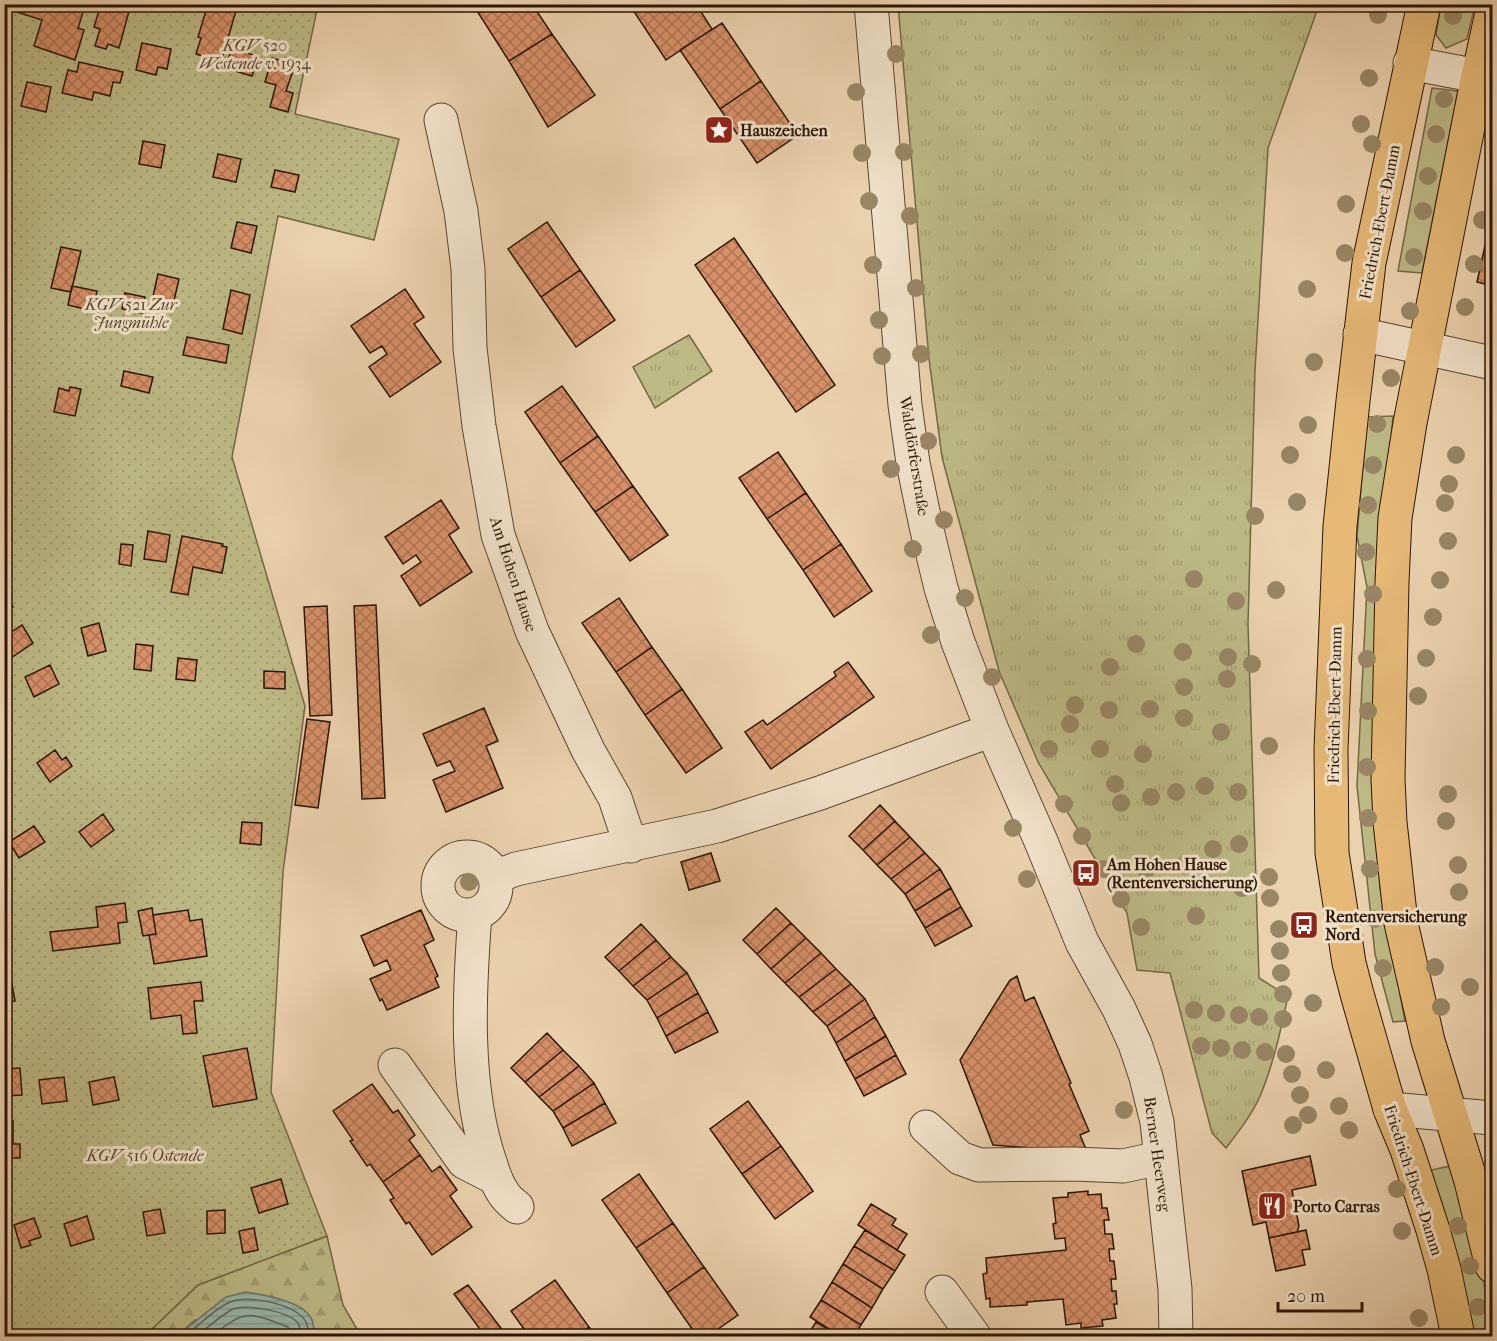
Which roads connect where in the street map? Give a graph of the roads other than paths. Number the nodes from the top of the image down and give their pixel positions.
1 (871, 4) edge
2 (1424, 4) edge
3 (1492, 13) edge
4 (1410, 63) junction
5 (1478, 76) junction
6 (441, 120) dead end
7 (1360, 334) junction
8 (1425, 348) junction
9 (1492, 363) edge
10 (992, 730) junction
11 (631, 846) junction
12 (495, 877) junction
13 (1057, 884) joint
14 (476, 914) junction
15 (395, 1065) dead end
16 (1390, 1108) junction
17 (1451, 1114) junction
18 (1492, 1118) edge
19 (926, 1126) dead end
20 (1160, 1158) junction
21 (495, 1178) junction
22 (517, 1208) dead end
23 (1491, 1242) edge
24 (942, 1292) dead end
25 (974, 1336) edge
26 (1176, 1336) edge
27 (1458, 1336) edge

1 - 10 street, Walddörferstraße
2 - 4 main road, Friedrich-Ebert-Damm
3 - 5 main road
4 - 5 street
4 - 7 main road, Friedrich-Ebert-Damm
5 - 8 main road
6 - 11 street, Am Hohen Hause
7 - 8 street
7 - 16 main road, Friedrich-Ebert-Damm
8 - 9 street
8 - 17 main road
10 - 11 street
10 - 13 street, Walddörferstraße
11 - 12 street
12 - 14 street
12 - 14 street
13 - 20 street, Berner Heerweg
14 - 21 street
15 - 21 street
16 - 17 street
16 - 27 main road, Friedrich-Ebert-Damm
17 - 18 street
17 - 23 main road
19 - 20 street
20 - 26 street, Berner Heerweg
21 - 22 street
24 - 25 street

